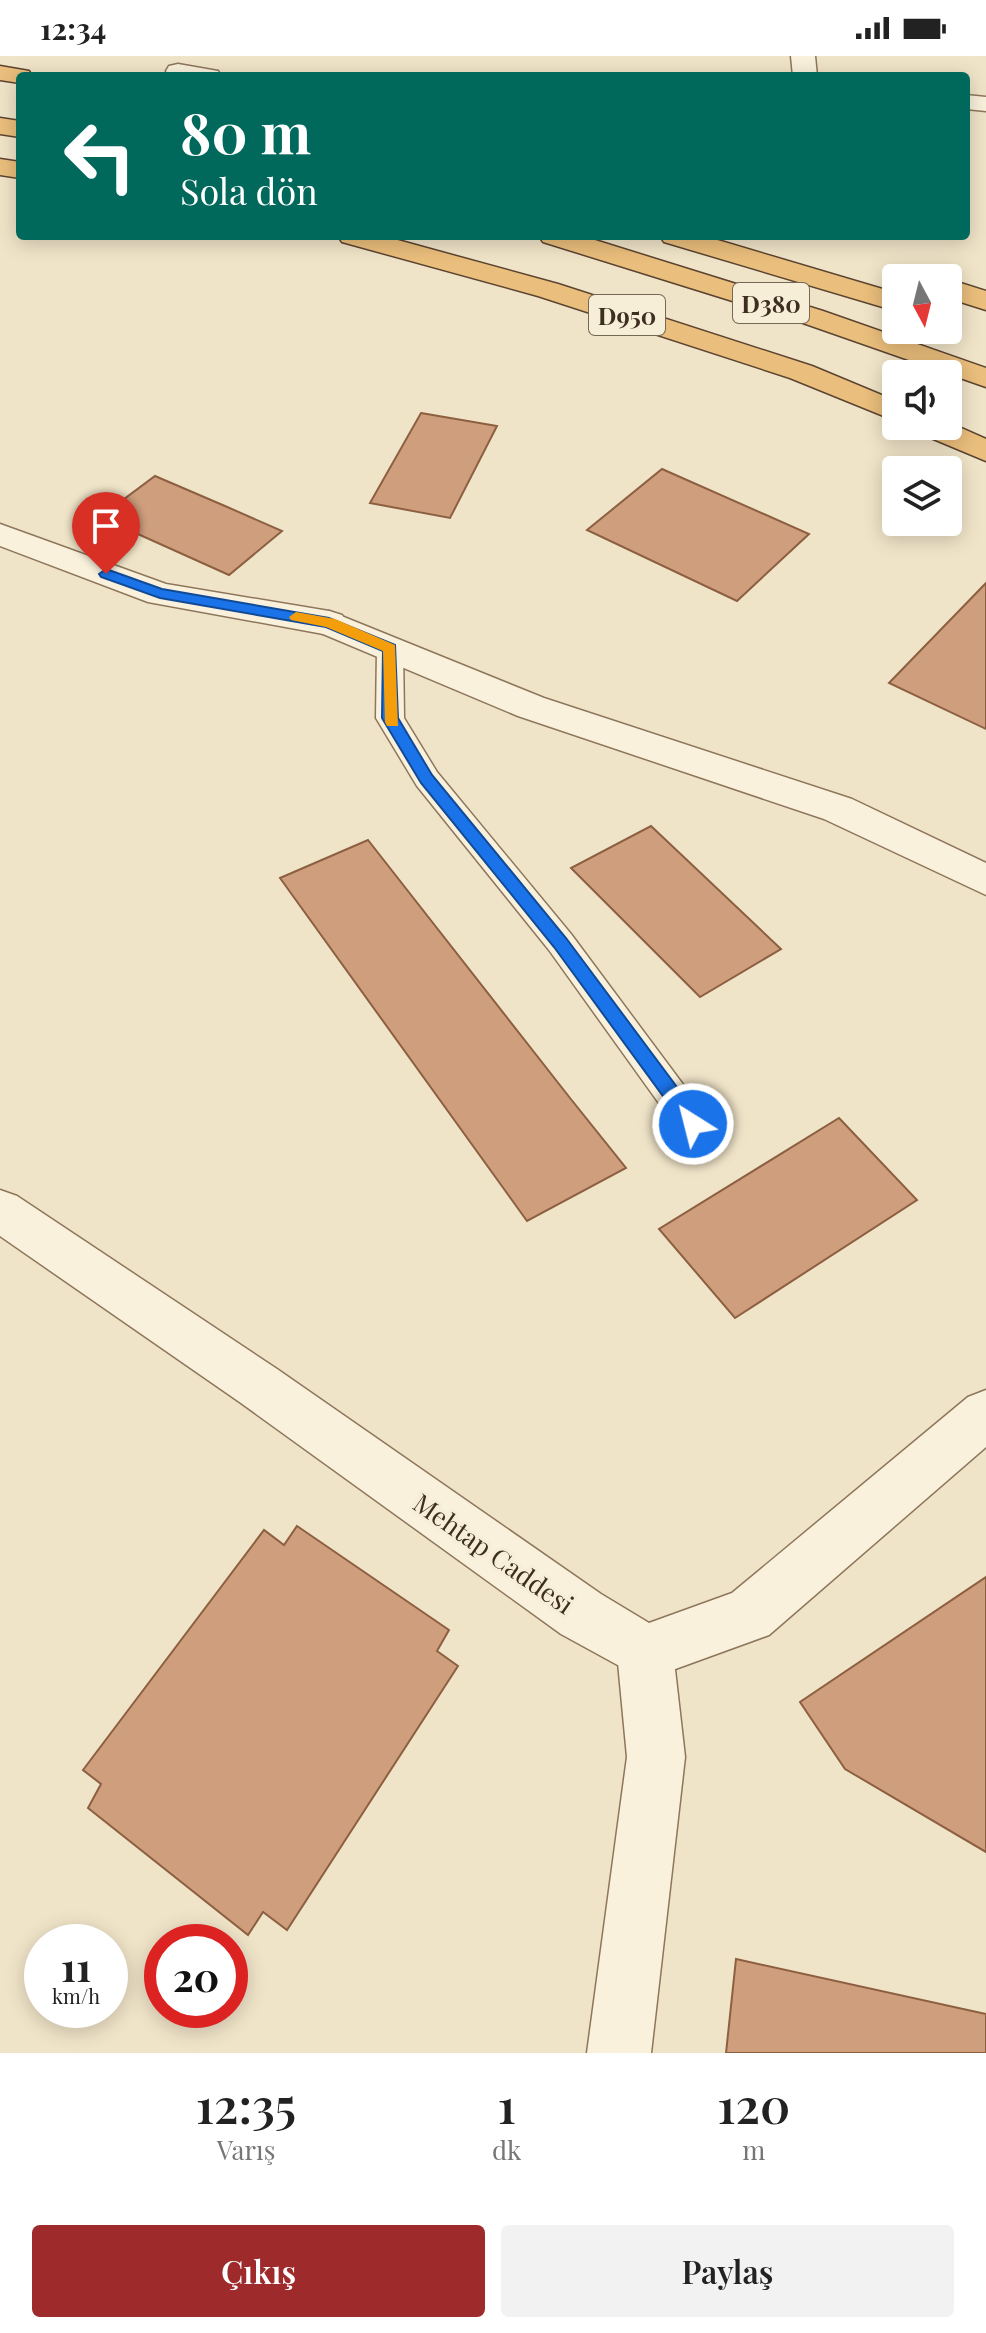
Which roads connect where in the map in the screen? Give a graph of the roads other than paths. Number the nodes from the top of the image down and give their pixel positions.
1 (178, 71) dead end
2 (184, 72) edge
3 (367, 240) edge
4 (566, 240) edge
5 (687, 240) edge
6 (962, 293) edge
7 (882, 298) edge
8 (986, 301) edge
9 (986, 378) edge
10 (882, 406) edge
11 (961, 440) edge
12 (986, 451) edge
13 (0, 534) edge
14 (390, 649) junction
15 (986, 880) edge
16 (693, 1124) dead end
17 (0, 1210) edge
18 (986, 1414) edge
19 (645, 1652) junction
20 (619, 2053) edge

1 - 2 street
3 - 10 highway, D950
4 - 9 highway, D380
5 - 7 highway, D380
6 - 8 highway
11 - 12 highway
13 - 14 street
14 - 15 street
14 - 16 lane
17 - 19 street, Mehtap Caddesi
18 - 19 street
19 - 20 street

